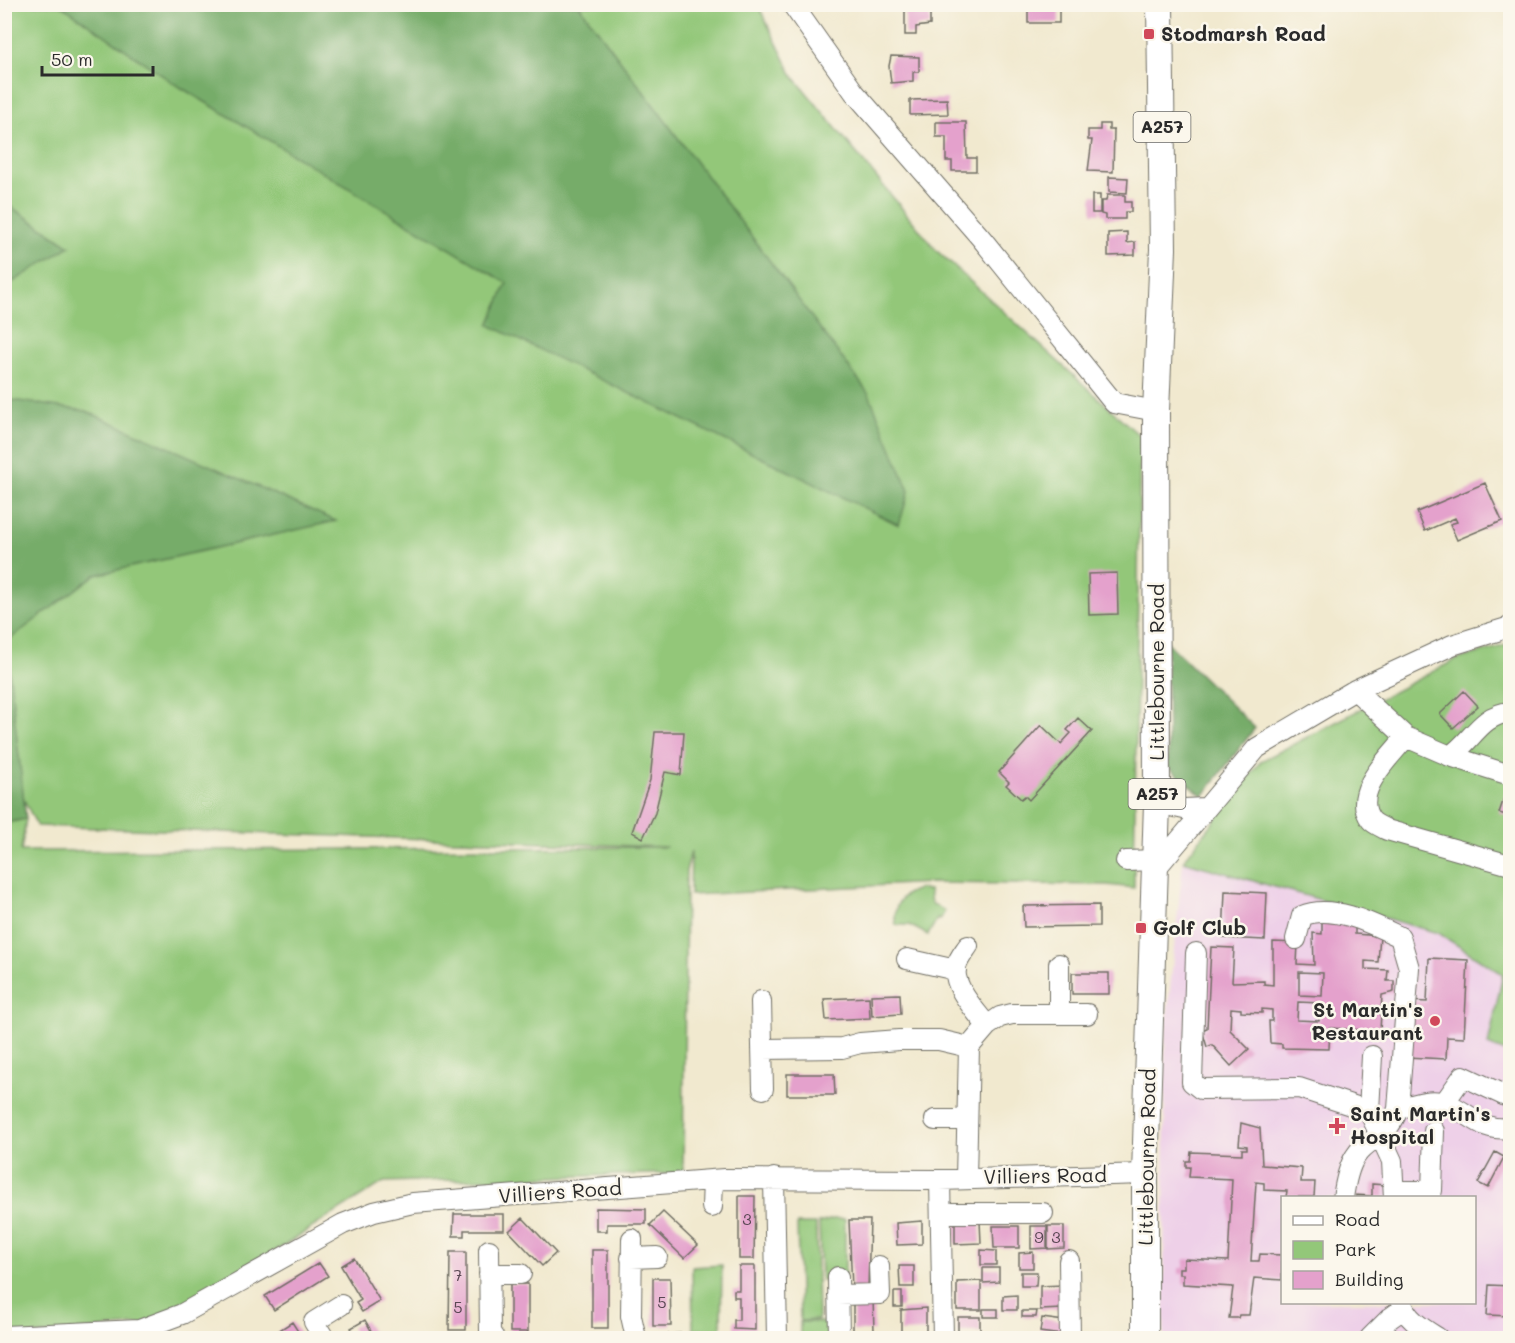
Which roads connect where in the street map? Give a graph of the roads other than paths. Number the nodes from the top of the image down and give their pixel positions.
1 (792, 4) edge
2 (1160, 4) edge
3 (1156, 411) junction
4 (1510, 627) edge
5 (1356, 690) junction
6 (1510, 712) edge
7 (1406, 737) junction
8 (1450, 756) junction
9 (1510, 775) edge
10 (1157, 803) junction
11 (1205, 808) junction
12 (1126, 861) dead end
13 (1156, 863) junction
14 (1510, 865) edge
15 (1296, 939) dead end
16 (968, 946) dead end
17 (1196, 953) dead end
18 (907, 959) dead end
19 (1059, 964) dead end
20 (956, 970) junction
21 (761, 1001) dead end
22 (1059, 1013) junction
23 (1087, 1014) dead end
24 (987, 1026) junction
25 (969, 1047) junction
26 (762, 1049) junction
27 (1372, 1056) dead end
28 (763, 1089) dead end
29 (1510, 1098) edge
30 (1444, 1103) junction
31 (1398, 1109) junction
32 (1369, 1112) junction
33 (934, 1120) dead end
34 (967, 1120) junction
35 (1510, 1124) edge
36 (1434, 1131) dead end
37 (1382, 1135) junction
38 (1145, 1174) junction
39 (774, 1178) junction
40 (966, 1178) junction
41 (713, 1180) junction
42 (940, 1180) junction
43 (1394, 1194) edge
44 (1343, 1196) edge
45 (712, 1207) dead end
46 (941, 1213) junction
47 (1043, 1213) dead end
48 (489, 1250) dead end
49 (657, 1257) dead end
50 (1070, 1260) dead end
51 (879, 1266) dead end
52 (489, 1274) junction
53 (521, 1274) dead end
54 (341, 1305) dead end
55 (1403, 1306) edge
56 (4, 1336) edge
57 (324, 1338) edge
58 (494, 1338) edge
59 (636, 1338) edge
60 (777, 1338) edge
61 (839, 1338) edge
62 (943, 1338) edge
63 (1070, 1338) edge
64 (1145, 1338) edge
65 (1370, 1338) edge
66 (1438, 1338) edge

1 - 3 street
2 - 3 main road, Littlebourne Road / A257
3 - 10 main road, Littlebourne Road / A257
4 - 5 street
5 - 7 street
5 - 11 street
6 - 8 street
7 - 8 street
7 - 14 street
8 - 9 street
10 - 11 street
10 - 13 main road, Littlebourne Road / A257
11 - 13 street
12 - 13 street
13 - 38 main road, Littlebourne Road / A257
15 - 31 street
16 - 20 street
17 - 32 street
18 - 20 street
19 - 22 street
20 - 24 street
21 - 26 street
22 - 23 street
22 - 24 street
24 - 25 street
25 - 26 street
25 - 34 street
26 - 28 street
27 - 32 street
29 - 30 street
30 - 31 street
30 - 35 street
31 - 37 street
32 - 37 street
33 - 34 street
34 - 40 street
36 - 43 street
37 - 43 street
37 - 44 street
38 - 40 street, Villiers Road
38 - 64 main road, Littlebourne Road / A257
39 - 41 street, Villiers Road
39 - 42 street, Villiers Road
39 - 60 street
40 - 42 street, Villiers Road
41 - 45 street
41 - 56 street, Villiers Road
42 - 46 street
46 - 47 street
46 - 62 street
48 - 52 street
49 - 59 street
50 - 63 street
51 - 61 street
52 - 53 street
52 - 58 street
54 - 57 street
55 - 65 street
55 - 66 street

